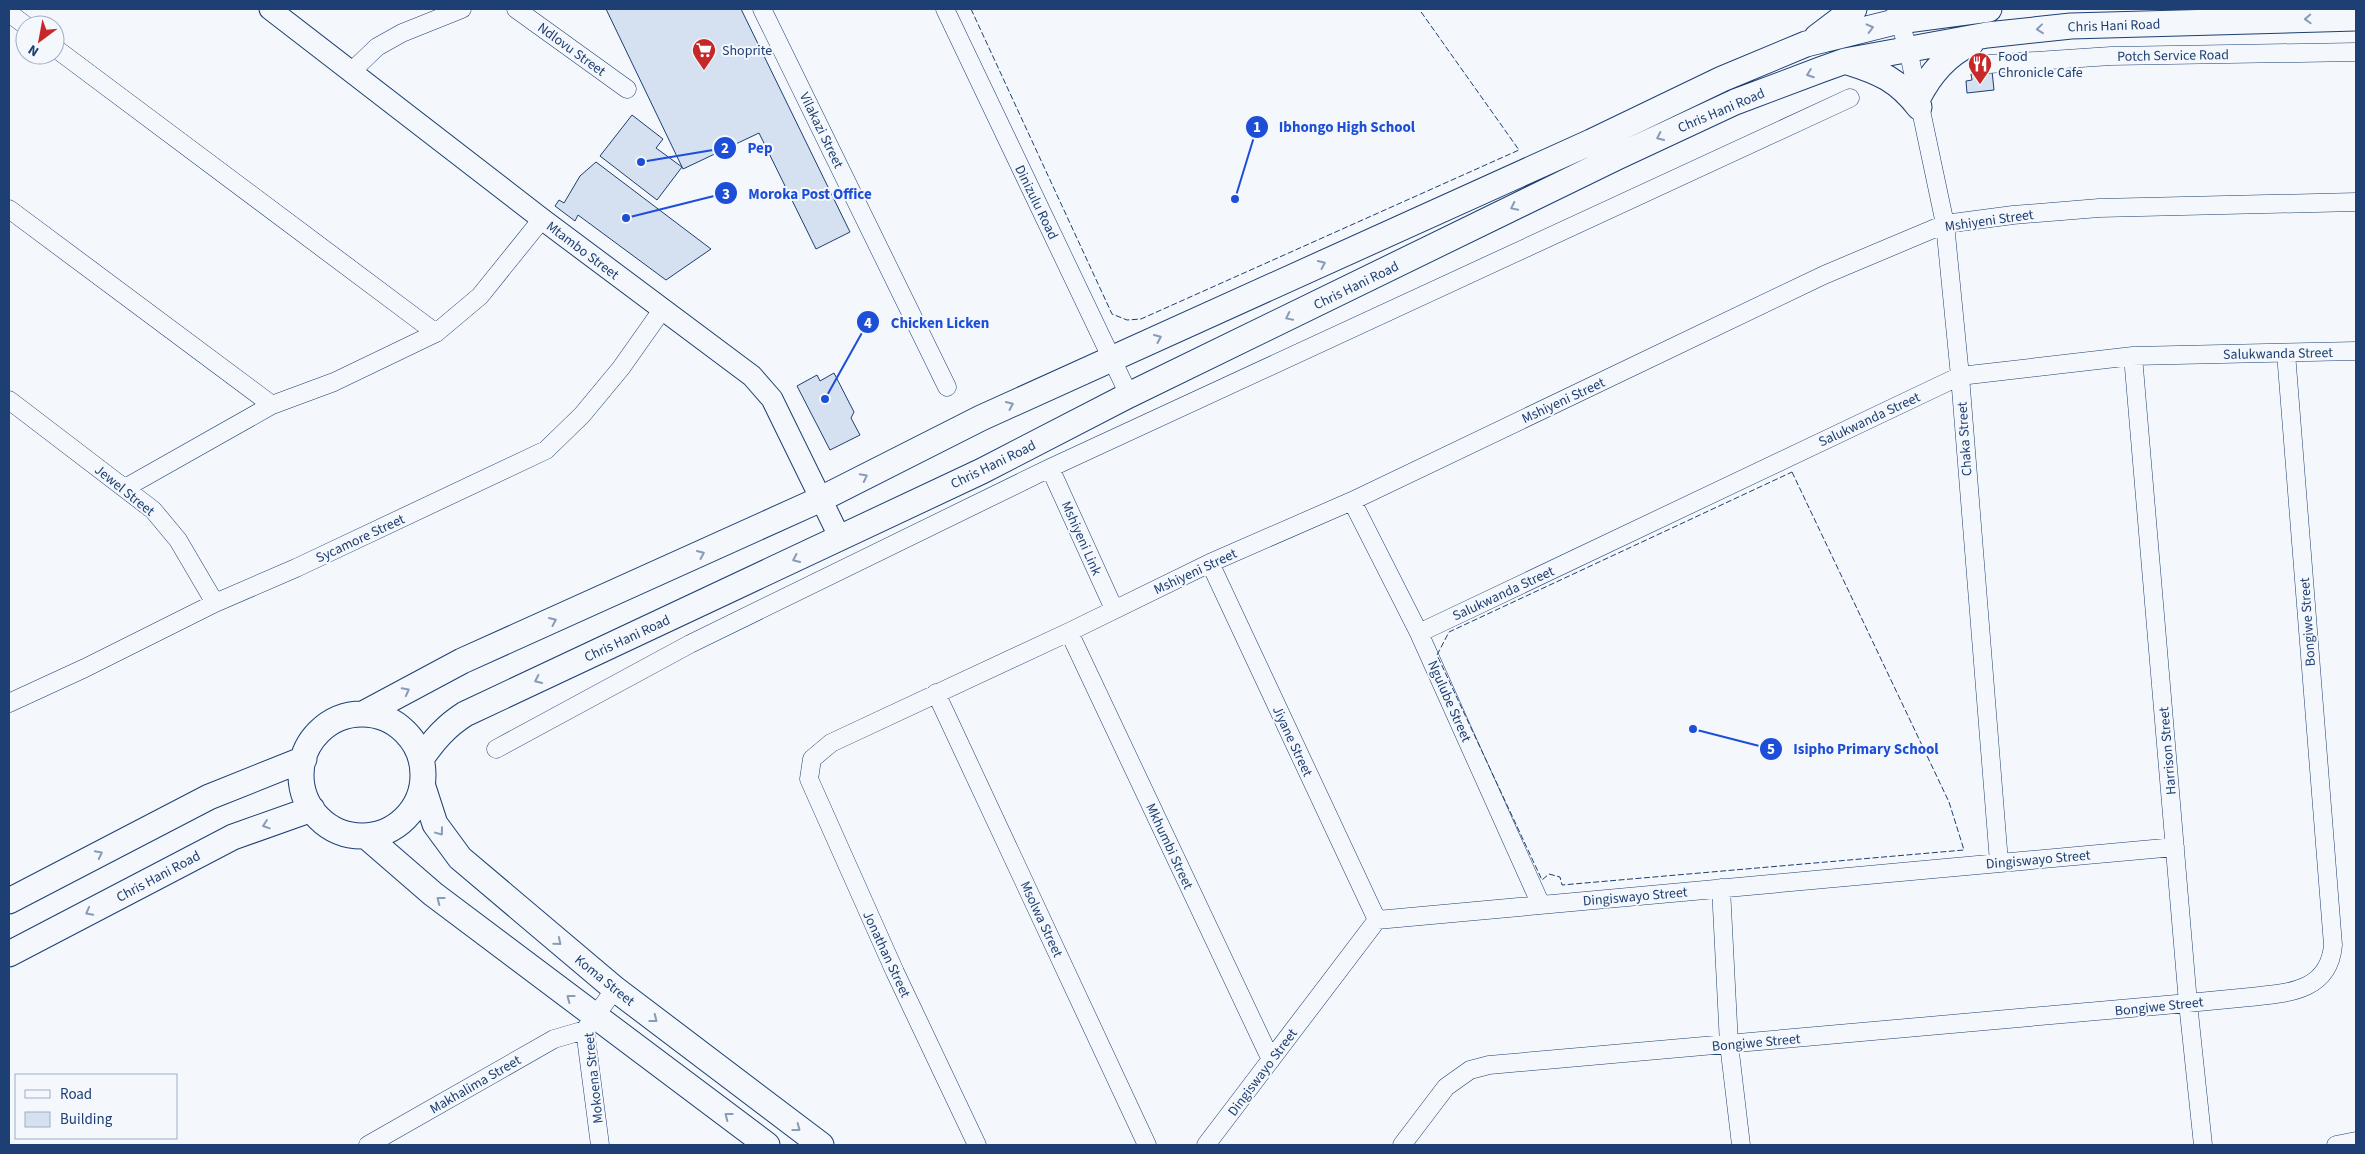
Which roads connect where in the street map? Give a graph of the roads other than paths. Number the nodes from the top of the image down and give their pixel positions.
1 (270, 9) edge
2 (462, 9) edge
3 (516, 9) edge
4 (762, 9) edge
5 (945, 9) edge
6 (1854, 9) edge
7 (1982, 9) edge
8 (1898, 15) edge
9 (2356, 18) edge
10 (1987, 35) junction
11 (1806, 44) junction
12 (1908, 49) junction
13 (2356, 52) edge
14 (65, 55) edge
15 (1845, 61) junction
16 (1990, 64) dead end
17 (352, 70) junction
18 (627, 89) dead end
19 (1850, 98) dead end
20 (1918, 103) junction
21 (2356, 202) edge
22 (9, 209) edge
23 (542, 219) junction
24 (1945, 224) junction
25 (662, 310) junction
26 (436, 333) junction
27 (2356, 352) edge
28 (2286, 353) junction
29 (2133, 356) junction
30 (1112, 359) junction
31 (1960, 376) junction
32 (947, 387) dead end
33 (1129, 395) junction
34 (9, 400) edge
35 (272, 405) junction
36 (1050, 468) junction
37 (126, 488) junction
38 (821, 500) junction
39 (1352, 501) junction
40 (840, 538) junction
41 (1210, 563) junction
42 (214, 603) junction
43 (1114, 608) junction
44 (1069, 632) junction
45 (1419, 633) junction
46 (936, 693) junction
47 (9, 703) edge
48 (363, 714) junction
49 (319, 732) junction
50 (496, 748) dead end
51 (304, 759) junction
52 (421, 759) junction
53 (812, 759) joint
54 (423, 787) junction
55 (219, 793) junction
56 (312, 809) junction
57 (366, 836) junction
58 (2175, 847) junction
59 (1999, 862) junction
60 (1721, 888) junction
61 (9, 901) edge
62 (1542, 905) junction
63 (1377, 920) junction
64 (9, 954) edge
65 (615, 989) junction
66 (2188, 1004) junction
67 (590, 1023) junction
68 (1729, 1044) junction
69 (1271, 1060) junction
70 (2356, 1141) edge
71 (368, 1145) edge
72 (600, 1145) edge
73 (767, 1145) edge
74 (821, 1145) edge
75 (977, 1145) edge
76 (1147, 1145) edge
77 (1206, 1145) edge
78 (1402, 1145) edge
79 (1740, 1145) edge
80 (2203, 1145) edge
81 (2336, 1145) edge

1 - 17 street, Mtambo Street
2 - 17 street
3 - 18 street, Ndlovu Street
4 - 32 street, Vilakazi Street
5 - 30 street, Dinizulu Road
6 - 11 main road
7 - 8 main road, Chris Hani Road
11 -> 8 main road, Chris Hani Road
8 - 12 street, Chaka Street
9 -> 10 main road, Chris Hani Road
10 - 12 main road, Chris Hani Road
10 - 20 main road
30 -> 11 main road, Chris Hani Road
12 - 15 main road, Chris Hani Road
12 - 20 street, Chaka Street
13 - 16 street, Potch Service Road
14 - 26 street
15 - 20 main road
15 -> 33 main road, Chris Hani Road
17 - 23 street, Mtambo Street
19 - 36 street, Chris Hani Road
20 - 24 street, Chaka Street
21 - 24 street, Mshiyeni Street
22 - 35 street
23 - 25 street, Mtambo Street
23 - 26 street
24 - 31 street, Chaka Street
24 - 39 street, Mshiyeni Street
25 - 38 street, Mtambo Street
25 - 42 street, Sycamore Street
26 - 35 street
27 - 28 street, Salukwanda Street
28 - 29 street, Salukwanda Street
28 - 66 street, Bongiwe Street
29 - 31 street, Salukwanda Street
29 - 58 street, Harrison Street
30 - 33 street, Dinizulu Road
38 -> 30 main road, Chris Hani Road
31 - 45 street, Salukwanda Street
31 - 59 street, Chaka Street
33 - 40 main road, Chris Hani Road
34 - 37 street, Jewel Street
35 - 37 street
36 - 43 street, Mshiyeni Link
36 - 50 street, Chris Hani Road
37 - 42 street, Jewel Street
38 - 40 street, Mtambo Street
48 -> 38 main road, Chris Hani Road
39 - 41 street, Mshiyeni Street
39 - 45 street, Ngulube Street
40 -> 52 main road, Chris Hani Road
41 - 43 street, Mshiyeni Street
41 - 63 street, Jiyane Street
42 - 47 street, Sycamore Street
43 - 44 street, Mshiyeni Street
44 - 46 street, Mshiyeni Street
44 - 69 street, Mkhumbi Street
45 - 62 street, Ngulube Street
46 - 53 street, Mshiyeni Street
46 - 76 street, Msolwa Street
48 - 49 main road
48 - 52 main road
49 - 51 main road
49 - 55 main road
51 - 55 main road
51 - 56 main road
52 - 54 main road
53 - 75 street, Jonathan Street
54 - 57 main road
54 -> 65 main road, Koma Street
61 -> 55 main road
56 - 57 main road
56 -> 64 main road, Chris Hani Road
67 -> 57 main road
58 - 59 street, Dingiswayo Street
58 - 66 street, Harrison Street
59 - 60 street, Dingiswayo Street
60 - 62 street, Dingiswayo Street
60 - 68 street
62 - 63 street, Dingiswayo Street
63 - 69 street, Dingiswayo Street
65 - 67 street, Mokoena Street
65 -> 74 main road, Koma Street
66 - 68 street, Bongiwe Street
66 - 80 street, Harrison Street
67 - 71 street, Makhalima Street
67 - 72 street, Mokoena Street
73 -> 67 main road
68 - 78 street, Bongiwe Street
68 - 79 street
69 - 77 street, Dingiswayo Street
70 - 81 street

